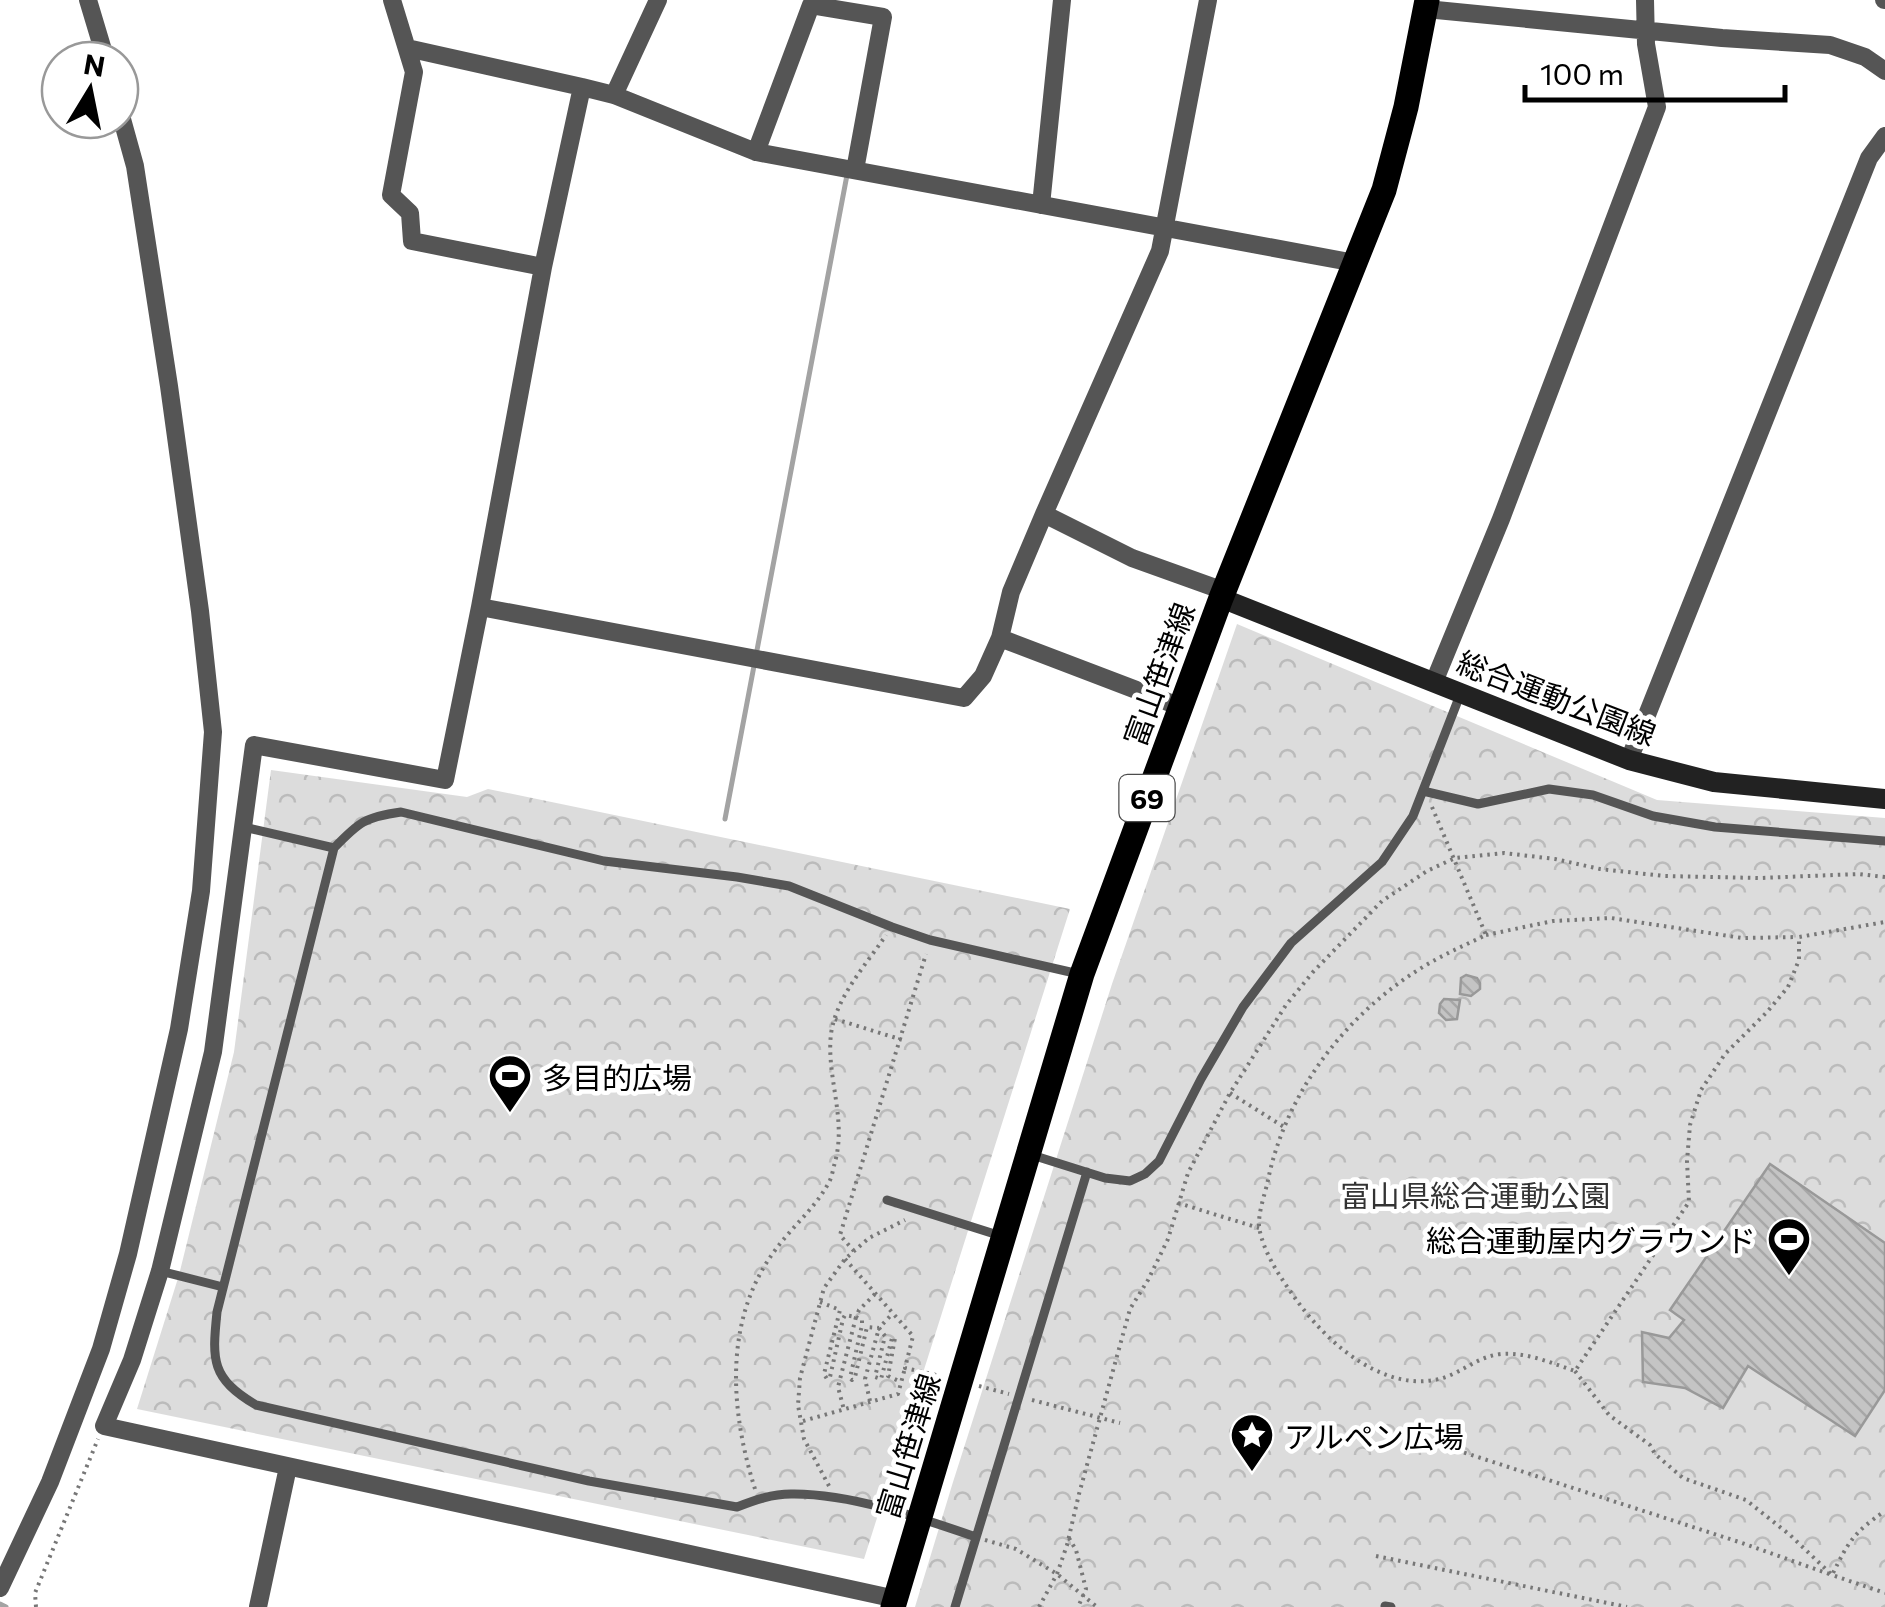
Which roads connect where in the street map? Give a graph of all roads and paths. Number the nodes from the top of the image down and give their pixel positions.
1 (88, 0) edge
2 (392, 0) edge
3 (658, 0) edge
4 (1062, 0) edge
5 (1208, 0) edge
6 (1645, 0) edge
7 (1427, 4) edge
8 (880, 12) edge
9 (1647, 30) junction
10 (100, 40) edge
11 (406, 48) junction
12 (1885, 71) edge
13 (582, 88) junction
14 (614, 95) junction
15 (1885, 136) edge
16 (127, 140) edge
17 (756, 152) junction
18 (850, 170) junction
19 (1041, 204) junction
20 (1166, 228) junction
21 (1355, 262) junction
22 (543, 267) junction
23 (1044, 514) junction
24 (1222, 595) junction
25 (480, 607) junction
26 (1000, 638) junction
27 (1434, 682) junction
28 (1461, 693) junction
29 (1181, 707) junction
30 (1629, 760) junction
31 (1423, 791) junction
32 (1885, 798) edge
33 (1432, 806) dead end
34 (243, 827) junction
35 (1885, 841) edge
36 (334, 848) junction
37 (1455, 858) junction
38 (1885, 876) edge
39 (1885, 922) edge
40 (892, 927) junction
41 (1486, 935) junction
42 (1798, 937) junction
43 (930, 940) junction
44 (1082, 974) junction
45 (835, 1019) junction
46 (903, 1040) junction
47 (1230, 1093) junction
48 (1284, 1127) junction
49 (1028, 1154) junction
50 (1087, 1172) junction
51 (888, 1200) dead end
52 (1178, 1202) junction
53 (922, 1211) junction
54 (1258, 1228) junction
55 (1004, 1236) junction
56 (854, 1251) junction
57 (845, 1259) junction
58 (160, 1271) junction
59 (223, 1287) junction
60 (875, 1294) junction
61 (820, 1302) junction
62 (892, 1313) junction
63 (856, 1317) junction
64 (879, 1328) junction
65 (905, 1368) junction
66 (922, 1372) dead end
67 (1574, 1372) junction
68 (902, 1382) junction
69 (870, 1402) junction
70 (844, 1410) junction
71 (801, 1421) junction
72 (104, 1426) junction
73 (1407, 1434) dead end
74 (288, 1467) junction
75 (758, 1498) junction
76 (836, 1499) junction
77 (1885, 1510) edge
78 (920, 1518) junction
79 (976, 1537) junction
80 (1069, 1538) junction
81 (1376, 1556) dead end
82 (1057, 1574) junction
83 (1832, 1576) junction
84 (0, 1588) edge
85 (1885, 1593) edge
86 (1083, 1596) junction
87 (894, 1603) edge
88 (36, 1607) edge
89 (258, 1607) edge
90 (955, 1607) edge
91 (1039, 1607) edge
92 (1078, 1607) edge
93 (1097, 1607) edge
94 (1627, 1607) edge

1 - 10 street
2 - 11 street
3 - 14 street
4 - 19 street
5 - 20 street
6 - 9 street
7 - 9 street
7 - 21 main road, 富山笹津線 / 69
8 - 17 street
8 - 18 street
9 - 12 street
9 - 27 street
11 - 13 street
11 - 22 street
13 - 14 street
13 - 22 street
14 - 17 street
15 - 30 street
16 - 84 street
17 - 18 street
18 - 19 street
19 - 20 street
20 - 21 street
20 - 23 street
21 - 24 main road, 富山笹津線 / 69
22 - 25 street
23 - 24 street
23 - 26 street
24 - 27 main road, 総合運動公園線
24 - 29 main road, 富山笹津線 / 69
25 - 26 street
25 - 34 street
26 - 29 street
27 - 28 main road, 総合運動公園線
28 - 30 main road, 総合運動公園線
28 - 31 lane
29 - 44 main road, 富山笹津線 / 69
30 - 32 main road, 総合運動公園線
31 - 35 lane
31 - 50 lane
33 - 37 path
34 - 36 lane
34 - 58 street
36 - 40 lane
36 - 59 lane
37 - 38 path
37 - 41 path
37 - 47 path
39 - 42 path
40 - 43 lane
40 - 45 path
41 - 42 path
41 - 48 path
42 - 67 path
43 - 44 lane
43 - 46 path
44 - 49 main road, 富山笹津線 / 69
45 - 46 path
45 - 75 path
46 - 56 path
47 - 48 path
47 - 52 path
48 - 54 path
49 - 50 lane
49 - 55 main road, 富山笹津線 / 69
50 - 79 lane
51 - 53 lane
52 - 54 path
52 - 80 path
53 - 55 lane
53 - 56 path
54 - 67 path
55 - 78 main road, 富山笹津線 / 69
56 - 57 path
57 - 60 path
57 - 61 path
58 - 59 lane
58 - 72 street
59 - 75 lane
60 - 62 path
60 - 63 path
61 - 63 path
61 - 71 path
62 - 64 path
62 - 65 path
63 - 64 path
63 - 70 path
64 - 68 path
64 - 69 path
65 - 66 path
65 - 68 path
67 - 83 path
68 - 69 path
69 - 70 path
70 - 71 path
71 - 76 path
72 - 74 street
72 - 88 path
73 - 83 path
74 - 87 street
74 - 89 street
75 - 76 lane
76 - 78 lane
77 - 83 path
78 - 79 lane
78 - 87 main road, 富山笹津線 / 69
79 - 82 path
79 - 90 lane
80 - 82 path
80 - 86 path
81 - 94 path
82 - 86 path
82 - 91 path
83 - 85 path
86 - 92 path
86 - 93 path

